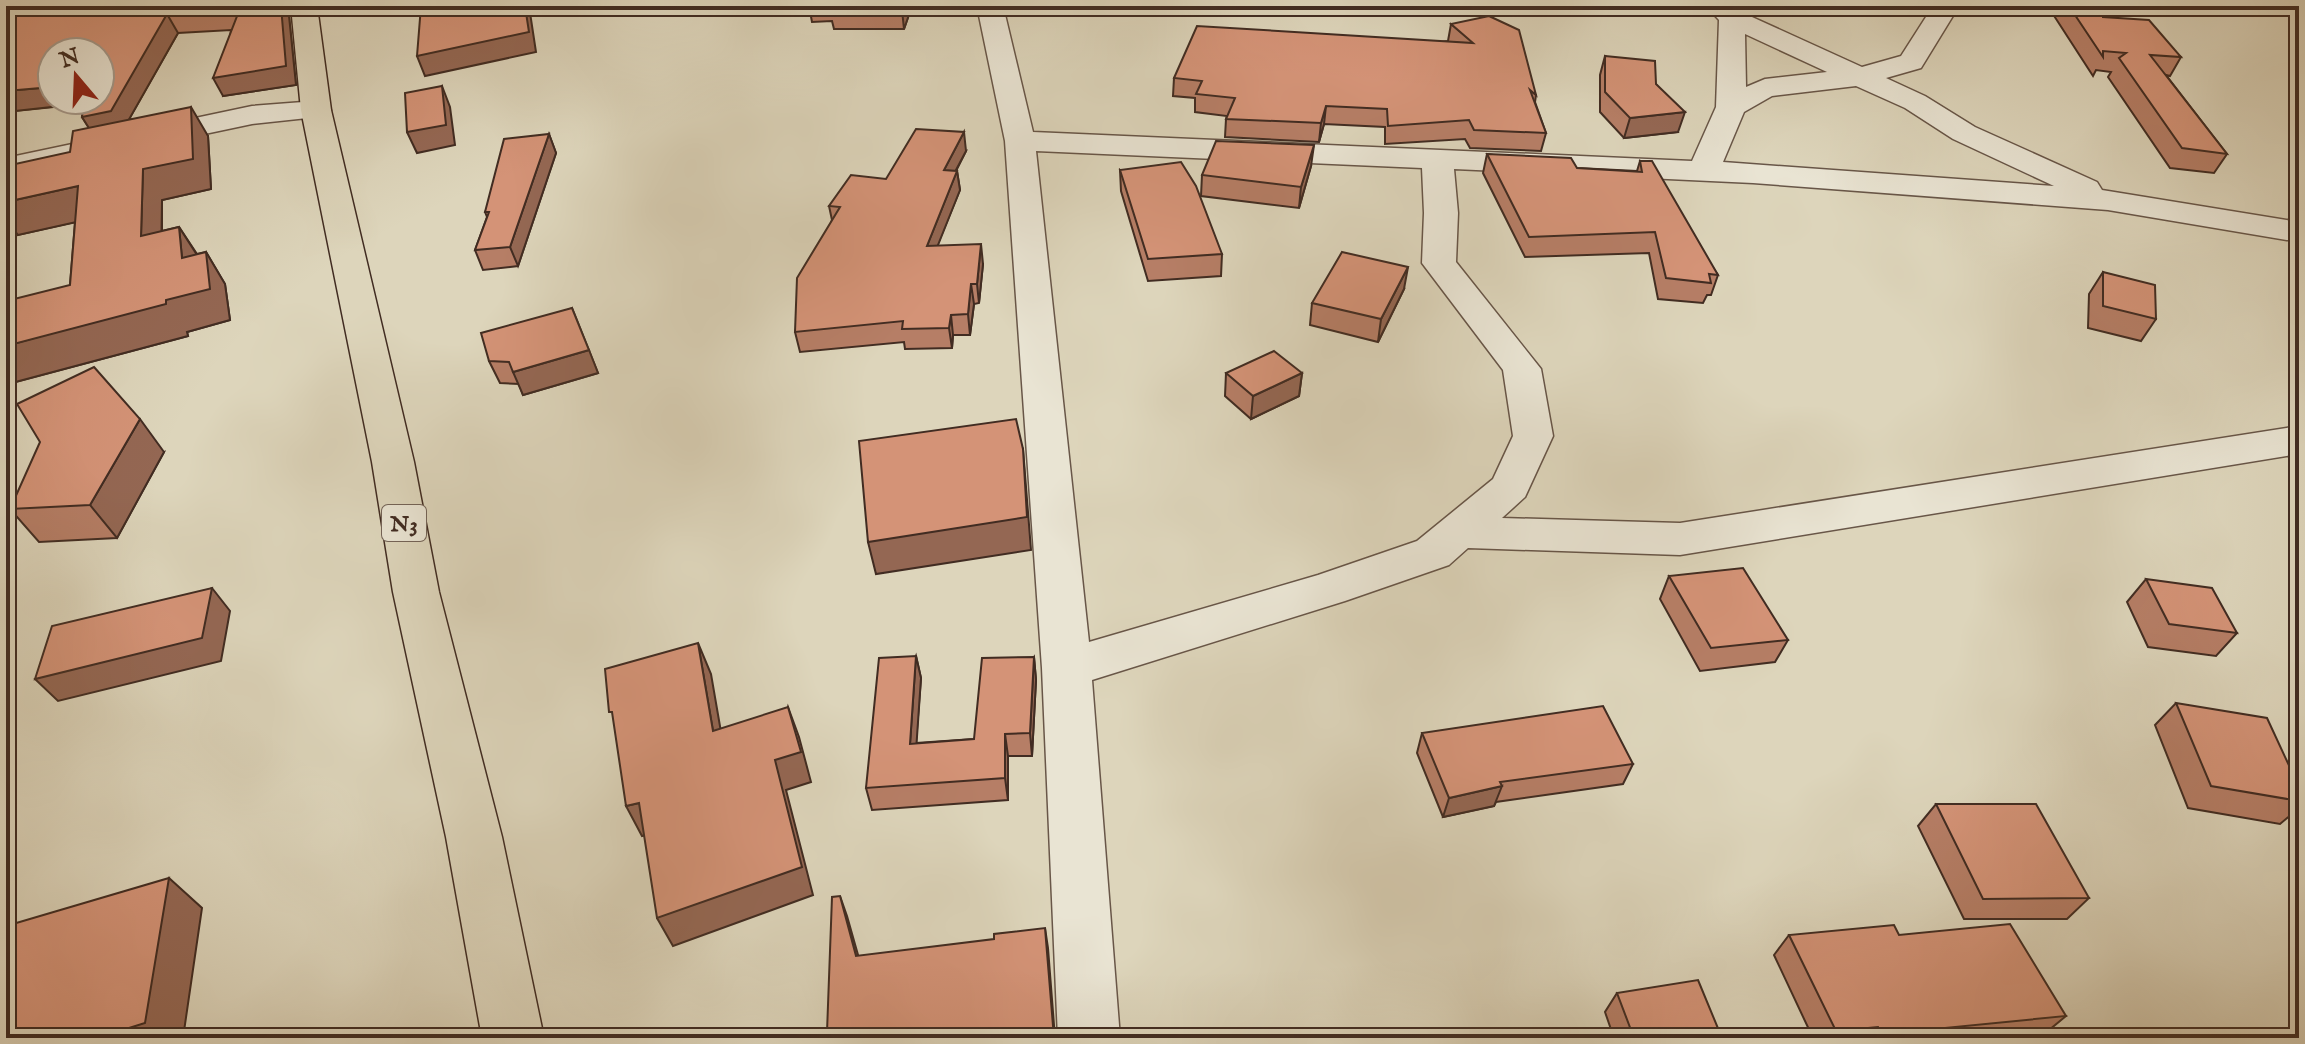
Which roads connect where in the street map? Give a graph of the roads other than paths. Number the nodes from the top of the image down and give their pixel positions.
1 (304, 6) edge
2 (990, 6) edge
3 (1946, 6) edge
4 (1725, 12) edge
5 (1857, 77) junction
6 (1731, 107) junction
7 (316, 110) junction
8 (1020, 141) junction
9 (1437, 159) junction
10 (6, 167) edge
11 (1703, 171) junction
12 (2108, 200) junction
13 (2299, 232) edge
14 (2299, 440) edge
15 (1459, 532) junction
16 (1067, 668) junction
17 (513, 1038) edge
18 (1089, 1038) edge

1 - 7 highway, N3
2 - 8 street
3 - 5 street
4 - 5 street
4 - 6 street
5 - 6 street
5 - 12 street
6 - 11 street
7 - 10 street
7 - 17 highway, N3
8 - 9 street
8 - 16 street
9 - 11 street
9 - 15 street
11 - 12 street
12 - 13 street
14 - 15 street
15 - 16 street
16 - 18 street

